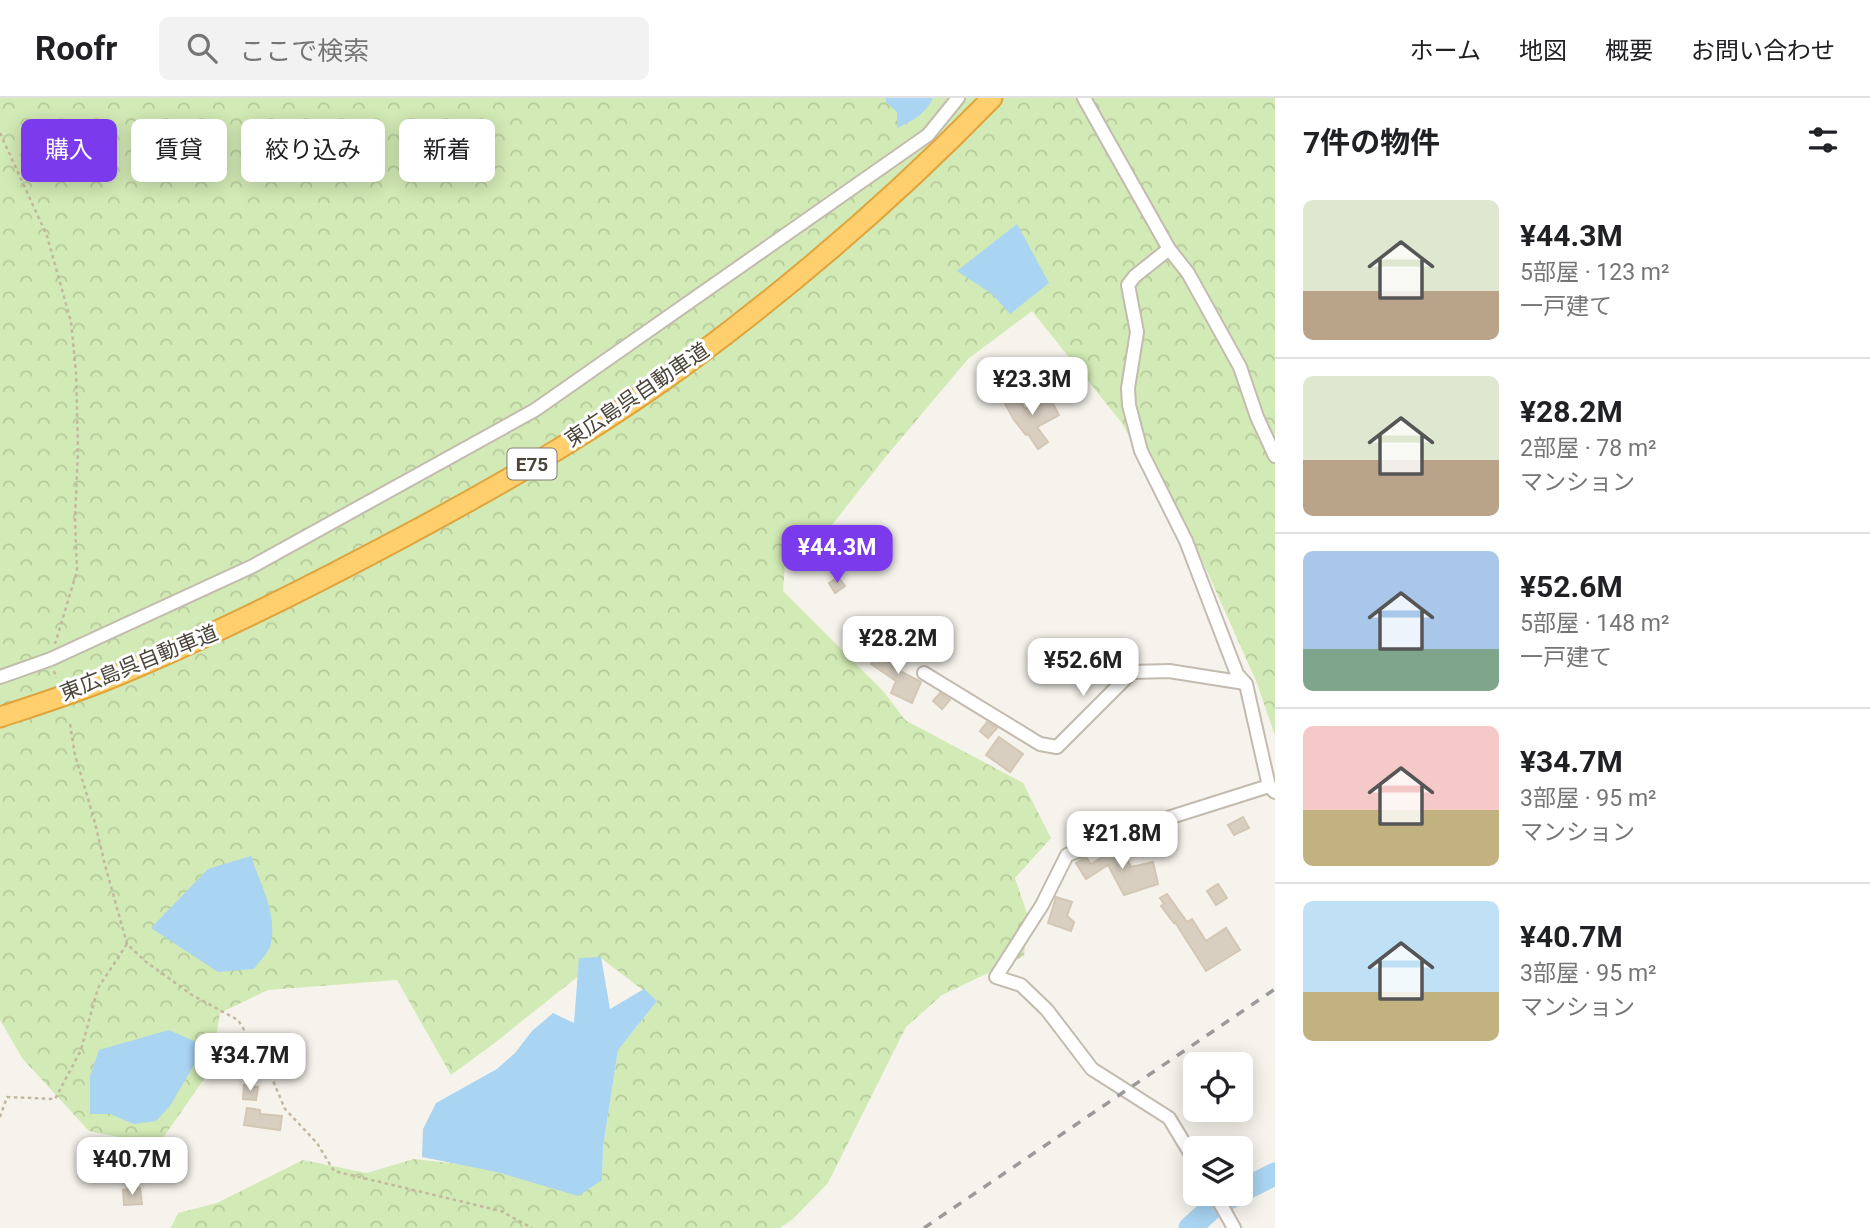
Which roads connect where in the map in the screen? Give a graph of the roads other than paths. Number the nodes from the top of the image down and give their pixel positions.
1 (958, 98) edge
2 (992, 98) edge
3 (1084, 98) edge
4 (1169, 249) junction
5 (1275, 456) edge
6 (924, 673) dead end
7 (0, 677) edge
8 (1245, 684) junction
9 (0, 718) edge
10 (1272, 789) edge
11 (1183, 1141) edge
12 (1221, 1206) edge
13 (1234, 1228) edge

1 - 7 street
2 - 9 highway, 東広島呉自動車道 / E75
3 - 4 street
4 - 5 street
4 - 8 street
6 - 8 street
8 - 10 street
10 - 11 street
12 - 13 street

